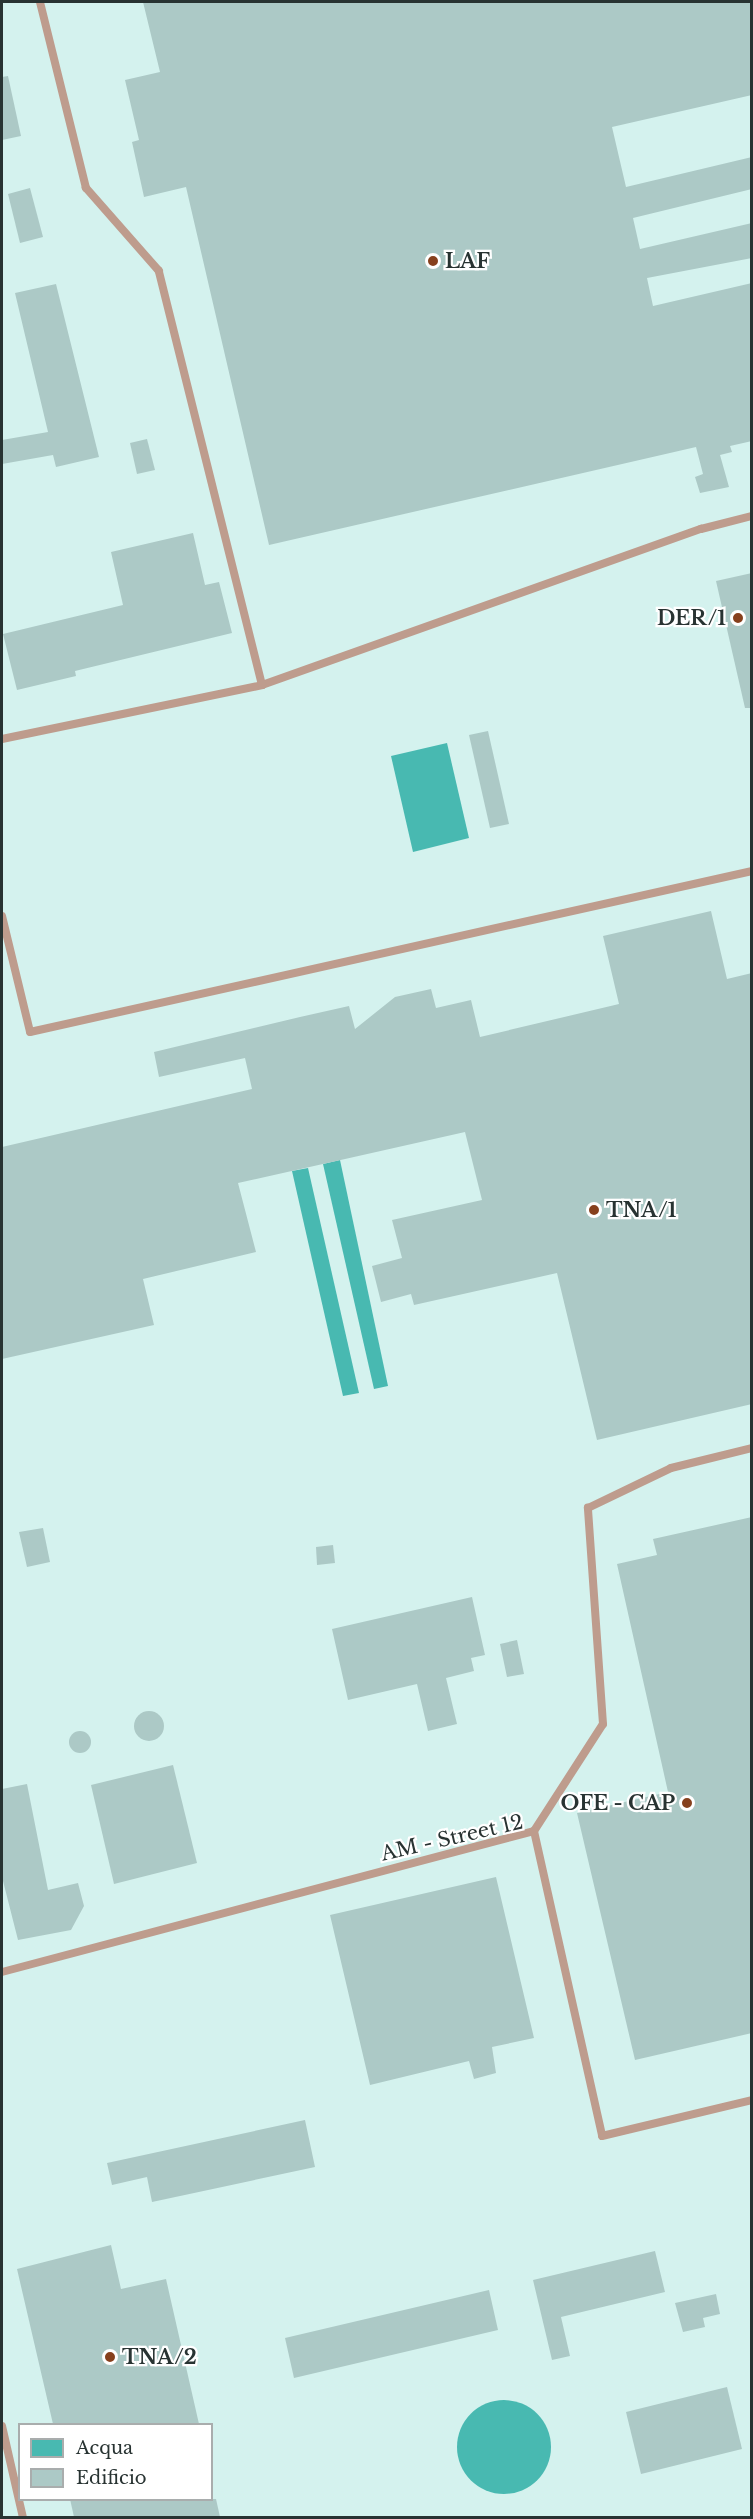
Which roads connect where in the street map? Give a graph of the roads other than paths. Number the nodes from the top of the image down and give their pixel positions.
1 (40, 2) edge
2 (752, 516) edge
3 (262, 685) junction
4 (2, 739) edge
5 (752, 871) edge
6 (2, 916) edge
7 (752, 1448) edge
8 (534, 1831) junction
9 (2, 1972) edge
10 (752, 2100) edge
11 (2, 2426) edge
12 (18, 2495) edge
13 (19, 2501) edge
14 (23, 2517) edge

1 - 3 lane
2 - 3 lane
3 - 4 lane
5 - 6 lane
7 - 8 lane
8 - 9 lane, AM - Street 12
8 - 10 lane, AM - Street 12
11 - 12 lane
13 - 14 lane

